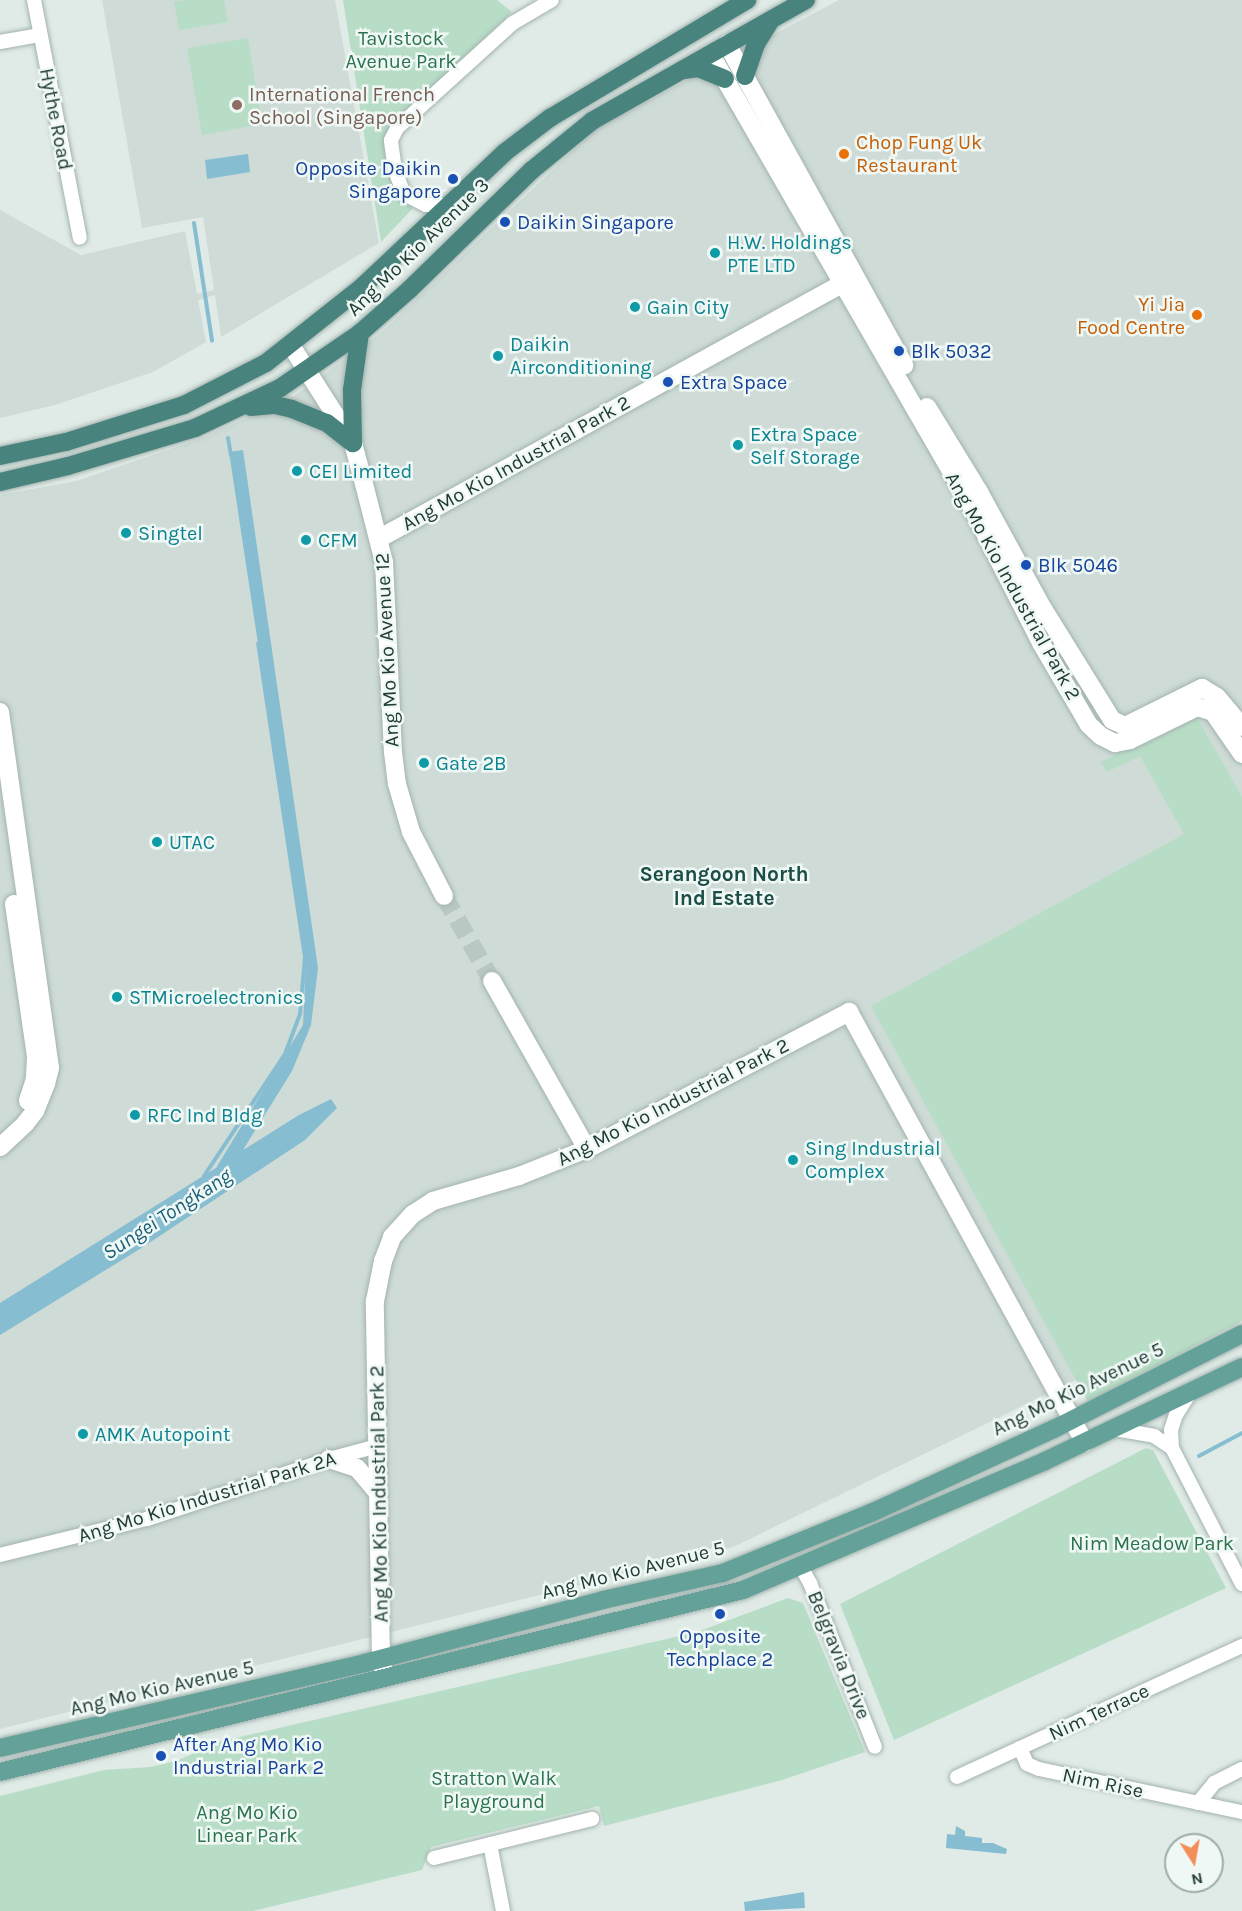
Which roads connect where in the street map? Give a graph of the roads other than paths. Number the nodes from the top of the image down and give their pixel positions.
1 (34, 0) edge
2 (552, 0) edge
3 (747, 0) edge
4 (806, 0) edge
5 (770, 21) junction
6 (40, 35) junction
7 (0, 42) edge
8 (727, 44) junction
9 (711, 55) junction
10 (682, 70) junction
11 (745, 76) junction
12 (725, 79) junction
13 (561, 111) junction
14 (577, 133) junction
15 (449, 205) junction
16 (80, 238) dead end
17 (848, 280) junction
18 (360, 333) junction
19 (290, 344) junction
20 (306, 370) junction
21 (244, 407) junction
22 (353, 444) junction
23 (0, 456) edge
24 (0, 482) edge
25 (380, 538) junction
26 (0, 712) edge
27 (1242, 727) edge
28 (1242, 754) edge
29 (0, 804) edge
30 (444, 896) tunnel mouth
31 (492, 981) tunnel mouth
32 (0, 1134) edge
33 (0, 1147) edge
34 (587, 1149) junction
35 (1242, 1334) edge
36 (1242, 1367) edge
37 (1190, 1393) junction
38 (1073, 1420) junction
39 (1115, 1429) junction
40 (1085, 1443) junction
41 (378, 1446) junction
42 (1172, 1448) junction
43 (329, 1459) junction
44 (379, 1494) junction
45 (0, 1555) edge
46 (800, 1565) junction
47 (1242, 1584) edge
48 (1242, 1646) edge
49 (381, 1659) junction
50 (386, 1679) junction
51 (875, 1747) dead end
52 (0, 1748) edge
53 (1020, 1748) junction
54 (0, 1754) edge
55 (1242, 1769) edge
56 (6, 1771) edge
57 (957, 1777) dead end
58 (1197, 1803) junction
59 (1242, 1812) edge
60 (592, 1819) dead end
61 (490, 1844) junction
62 (434, 1858) dead end
63 (503, 1911) edge

1 - 6 street, Hythe Road
2 - 15 street
3 - 13 highway, Ang Mo Kio Avenue 3
4 - 5 highway, Ang Mo Kio Avenue 3
5 - 8 highway, Ang Mo Kio Avenue 3
5 - 11 highway
6 - 7 street
6 - 16 street, Hythe Road
8 - 9 highway, Ang Mo Kio Avenue 3
8 - 11 street, Ang Mo Kio Industrial Park 2
9 - 10 highway, Ang Mo Kio Avenue 3
9 - 12 street, Ang Mo Kio Industrial Park 2
10 - 12 highway
10 - 14 highway, Ang Mo Kio Avenue 3
11 - 17 street, Ang Mo Kio Industrial Park 2
12 - 17 street, Ang Mo Kio Industrial Park 2
13 - 14 highway
13 - 15 highway, Ang Mo Kio Avenue 3
14 - 18 highway, Ang Mo Kio Avenue 3
15 - 19 highway, Ang Mo Kio Avenue 3
17 - 25 street, Ang Mo Kio Industrial Park 2
17 - 27 street, Ang Mo Kio Industrial Park 2
17 - 28 street, Ang Mo Kio Industrial Park 2
18 - 20 highway, Ang Mo Kio Avenue 3
18 - 22 highway
19 - 20 street, Ang Mo Kio Avenue 12
19 - 23 highway, Ang Mo Kio Avenue 3
20 - 21 highway, Ang Mo Kio Avenue 3
20 - 22 street, Ang Mo Kio Avenue 12
21 - 22 highway
21 - 24 highway, Ang Mo Kio Avenue 3
22 - 25 street, Ang Mo Kio Avenue 12
25 - 30 street, Ang Mo Kio Avenue 12
26 - 33 street
29 - 32 street
31 - 34 street
34 - 38 street, Ang Mo Kio Industrial Park 2
34 - 41 street, Ang Mo Kio Industrial Park 2
35 - 38 main road, Ang Mo Kio Avenue 5
36 - 37 main road
37 - 39 main road
37 - 42 street
38 - 40 street, Ang Mo Kio Industrial Park 2
38 - 49 main road, Ang Mo Kio Avenue 5
39 - 40 main road
39 - 42 street
40 - 46 main road
41 - 43 street, Ang Mo Kio Industrial Park 2A
41 - 44 street, Ang Mo Kio Industrial Park 2
42 - 47 street
43 - 44 street
43 - 45 street, Ang Mo Kio Industrial Park 2A
44 - 49 street, Ang Mo Kio Industrial Park 2
46 - 50 main road
46 - 51 street, Belgravia Drive
48 - 53 street, Nim Terrace
49 - 50 street, Ang Mo Kio Industrial Park 2
49 - 52 main road, Ang Mo Kio Avenue 5
50 - 56 main road
53 - 57 street, Nim Terrace
53 - 58 street, Nim Rise
54 - 56 main road
55 - 58 street
58 - 59 street, Nim Rise
60 - 61 street
61 - 62 street
61 - 63 street

